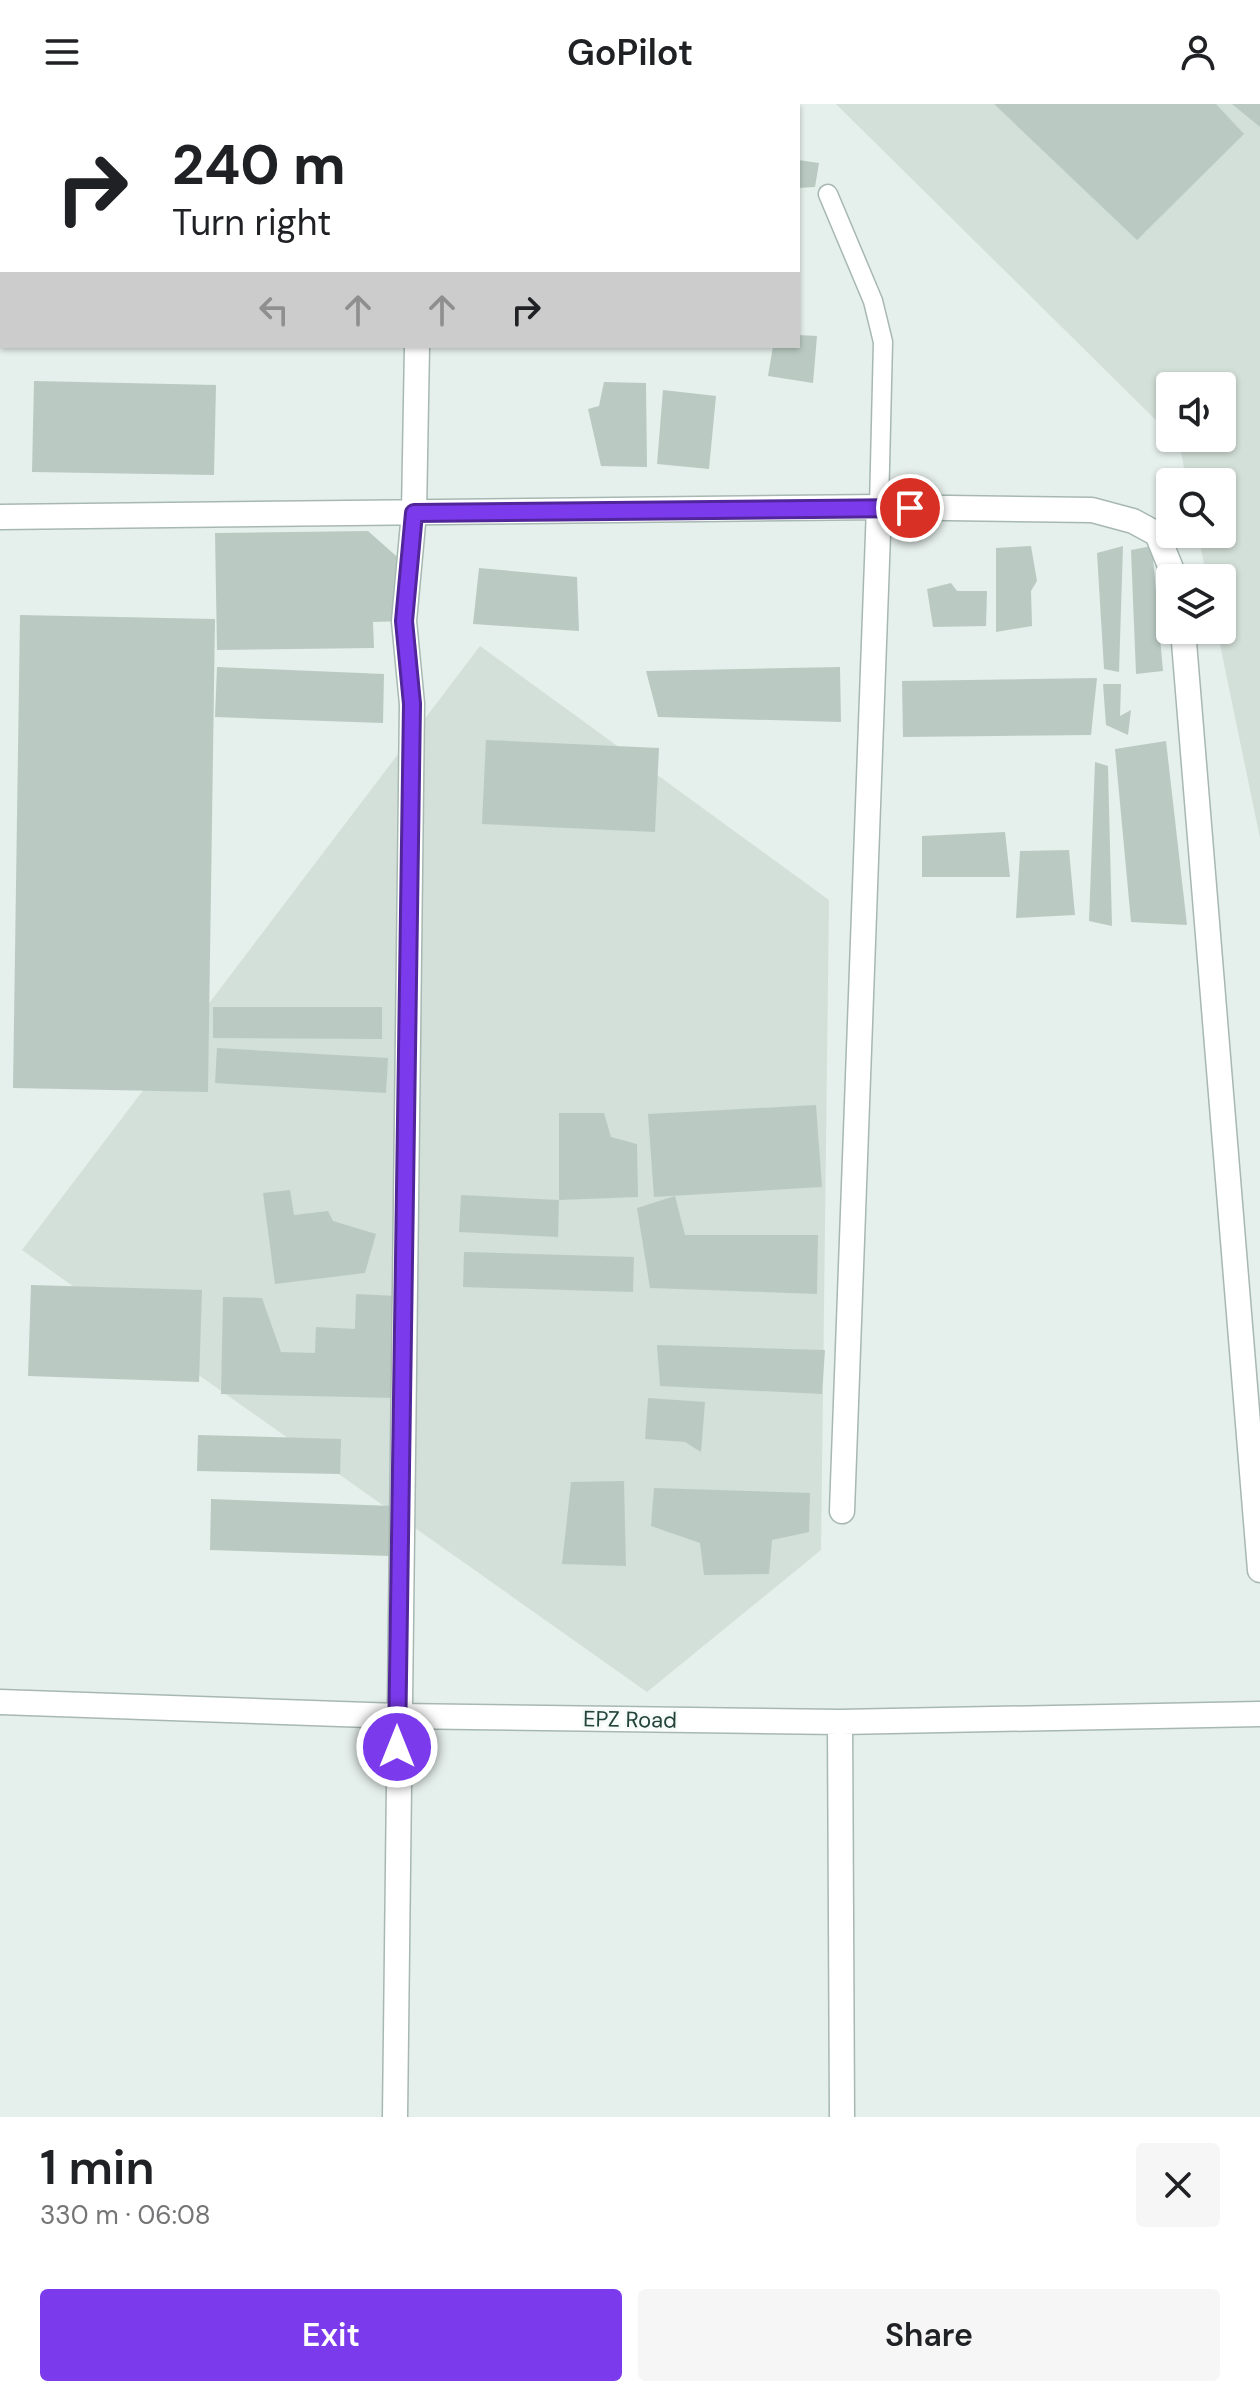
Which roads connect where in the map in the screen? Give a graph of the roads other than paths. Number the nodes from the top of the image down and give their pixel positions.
1 (828, 194) dead end
2 (417, 348) edge
3 (879, 507) junction
4 (414, 513) junction
5 (0, 517) edge
6 (1169, 564) edge
7 (1184, 644) edge
8 (842, 1511) dead end
9 (1260, 1570) edge
10 (0, 1702) edge
11 (1260, 1714) edge
12 (397, 1716) junction
13 (840, 1722) junction
14 (395, 2117) edge
15 (842, 2117) edge

1 - 3 lane
2 - 4 street
3 - 4 street
3 - 6 street
3 - 8 street
4 - 5 street
4 - 12 street
7 - 9 street
10 - 12 street, EPZ Road
11 - 13 street, EPZ Road
12 - 13 street, EPZ Road
12 - 14 street
13 - 15 street

